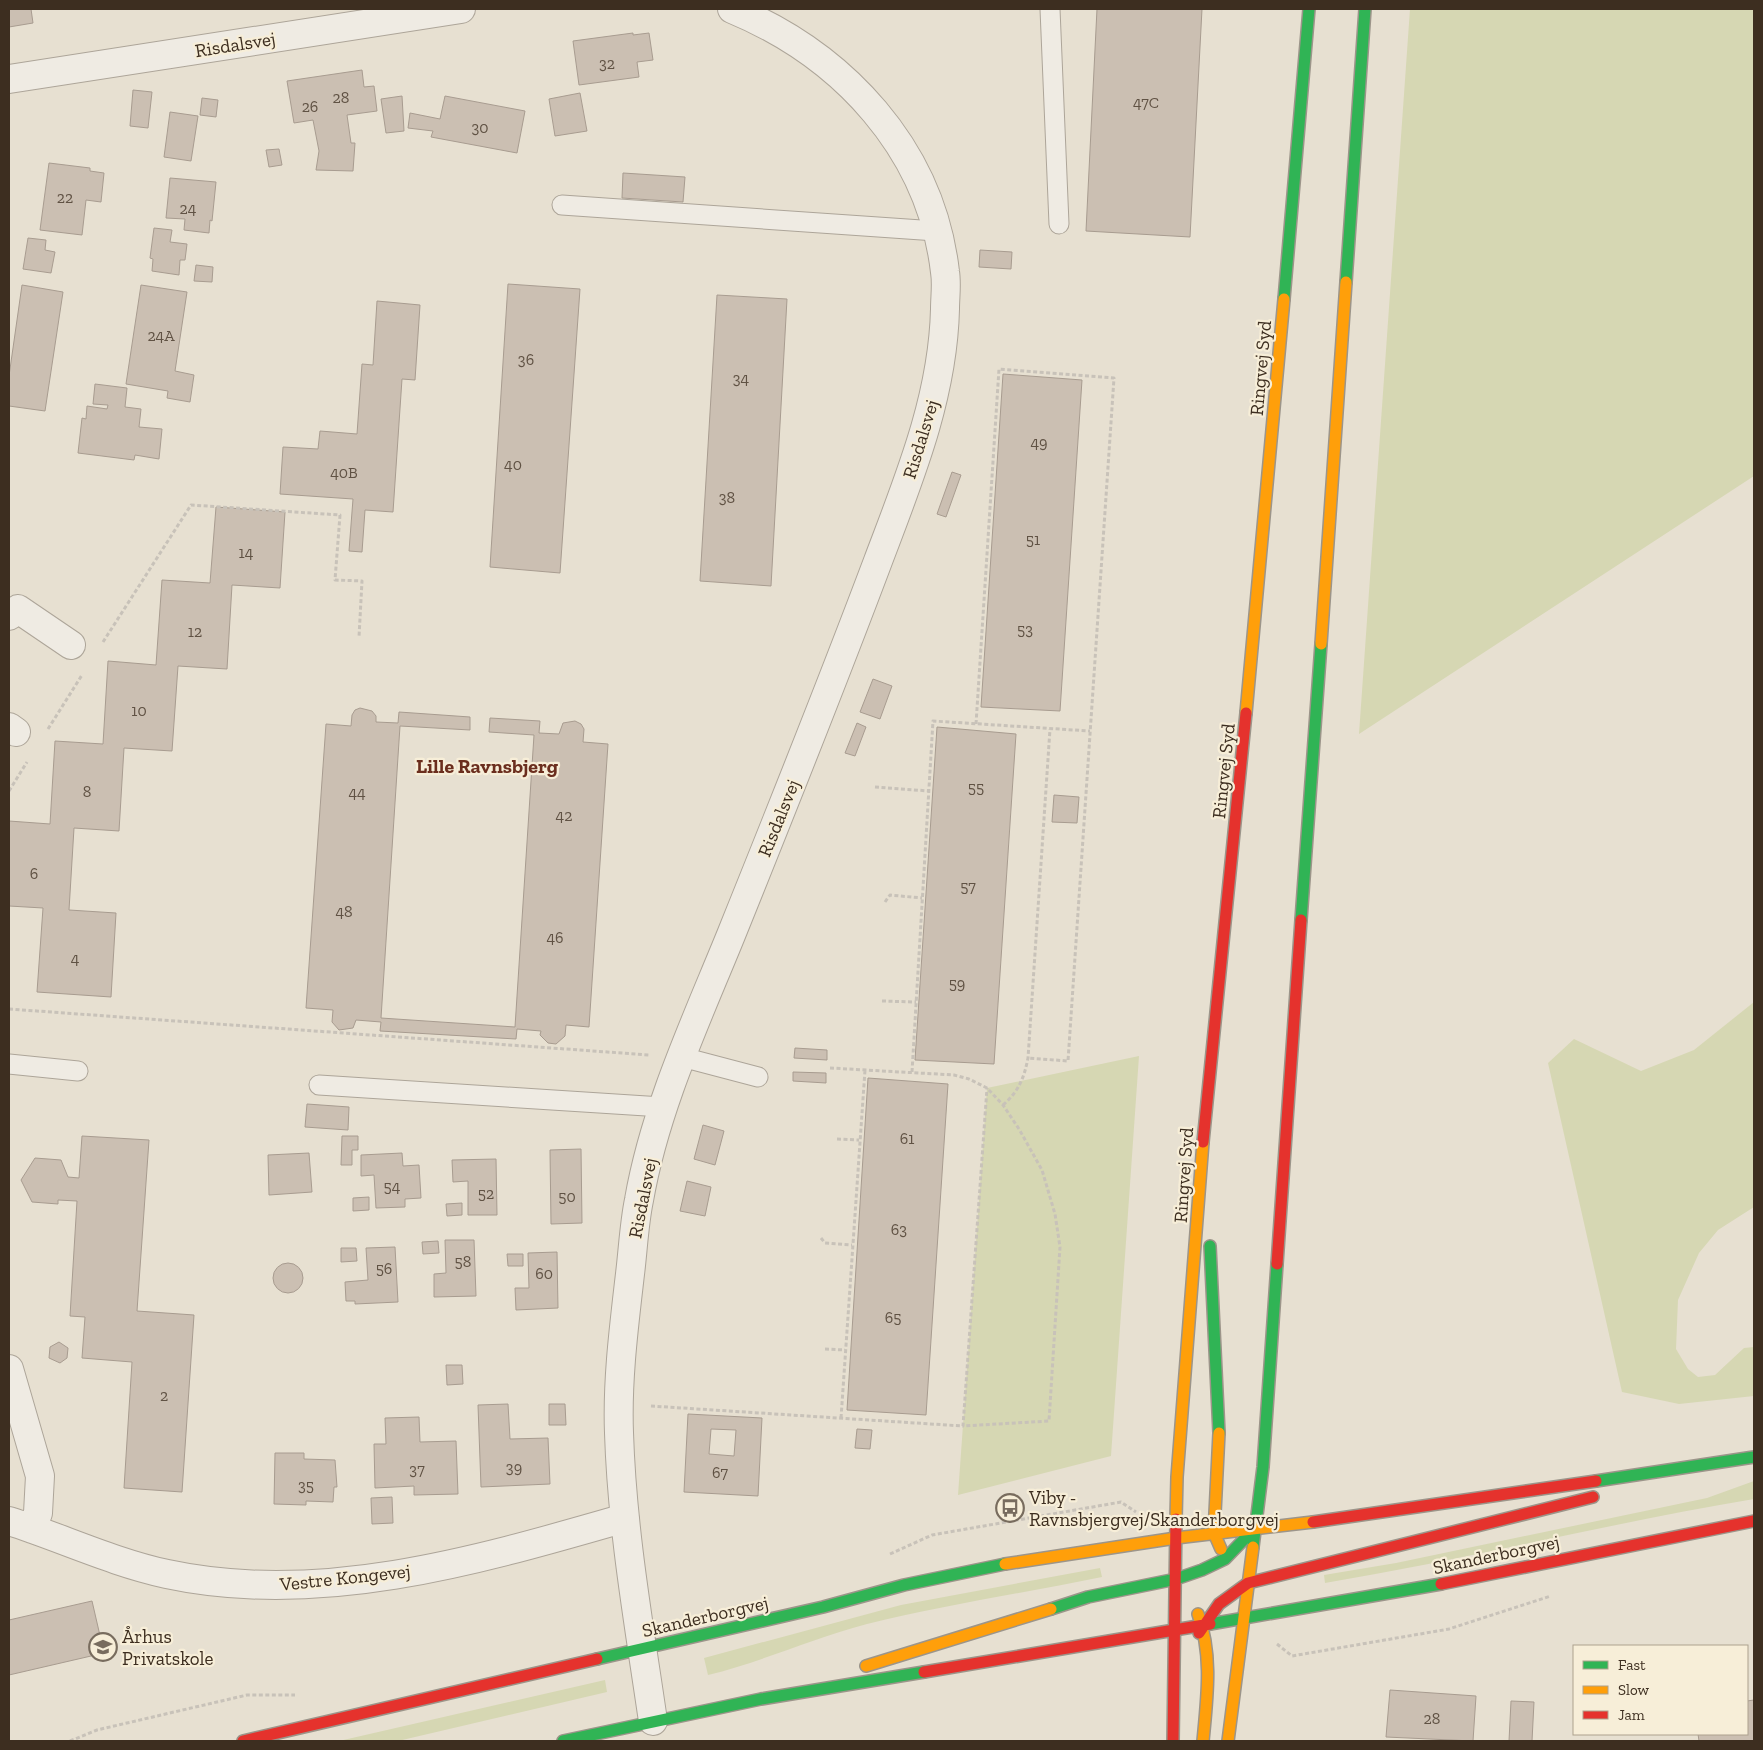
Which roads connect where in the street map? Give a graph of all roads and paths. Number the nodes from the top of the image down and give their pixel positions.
1 (461, 9) edge
2 (732, 9) edge
3 (1050, 9) edge
4 (1309, 9) edge
5 (1365, 9) edge
6 (9, 79) edge
7 (562, 205) dead end
8 (1059, 224) dead end
9 (936, 231) junction
10 (9, 616) edge
11 (359, 637) dead end
12 (102, 644) dead end
13 (72, 646) dead end
14 (86, 668) dead end
15 (976, 724) junction
16 (1050, 729) junction
17 (1090, 730) junction
18 (45, 734) dead end
19 (29, 758) dead end
20 (875, 787) dead end
21 (9, 791) edge
22 (929, 791) junction
23 (922, 898) junction
24 (885, 902) dead end
25 (882, 1001) dead end
26 (916, 1002) junction
27 (9, 1009) edge
28 (682, 1057) junction
29 (1028, 1058) junction
30 (9, 1064) edge
31 (830, 1068) dead end
32 (865, 1070) junction
33 (78, 1071) dead end
34 (912, 1072) junction
35 (758, 1077) dead end
36 (319, 1085) dead end
37 (987, 1088) junction
38 (1003, 1105) junction
39 (662, 1108) junction
40 (1204, 1128) junction
41 (837, 1139) dead end
42 (859, 1140) junction
43 (821, 1238) dead end
44 (852, 1245) junction
45 (825, 1349) dead end
46 (845, 1350) junction
47 (9, 1369) edge
48 (620, 1404) junction
49 (841, 1418) junction
50 (962, 1426) junction
51 (1753, 1457) edge
52 (1627, 1489) dead end
53 (1608, 1494) dead end
54 (625, 1518) junction
55 (1754, 1521) edge
56 (20, 1525) edge
57 (1254, 1528) junction
58 (1214, 1533) junction
59 (1176, 1538) junction
60 (1133, 1544) junction
61 (1148, 1554) dead end
62 (1163, 1566) dead end
63 (1230, 1566) junction
64 (1176, 1579) junction
65 (1248, 1583) junction
66 (1259, 1593) dead end
67 (1272, 1602) dead end
68 (1286, 1611) junction
69 (1243, 1618) junction
70 (1203, 1624) junction
71 (1176, 1629) junction
72 (1192, 1647) dead end
73 (643, 1648) junction
74 (1185, 1662) dead end
75 (761, 1699) junction
76 (1174, 1703) junction
77 (653, 1721) junction
78 (243, 1741) edge
79 (563, 1741) edge
80 (1173, 1741) edge
81 (1203, 1741) edge
82 (1228, 1741) edge

1 - 6 street, Risdalsvej
2 - 9 street, Risdalsvej
3 - 8 lane
4 - 40 main road, Ringvej Syd
5 - 57 main road
7 - 9 lane
9 - 28 street, Risdalsvej
10 - 13 street
11 - 12 path
14 - 18 path
15 - 16 path
15 - 17 path
15 - 22 path
16 - 17 path
16 - 29 path
17 - 29 path
19 - 21 path
20 - 22 path
22 - 23 path
23 - 24 path
23 - 26 path
25 - 26 path
26 - 34 path
27 - 28 path
28 - 35 lane
28 - 39 street, Risdalsvej
29 - 38 path
30 - 33 lane
31 - 32 path
32 - 34 path
32 - 42 path
34 - 37 path
36 - 39 lane
37 - 38 path
37 - 50 path
38 - 50 path
39 - 48 street, Risdalsvej
40 - 58 main road
40 - 59 main road, Ringvej Syd
41 - 42 path
42 - 44 path
43 - 44 path
44 - 46 path
45 - 46 path
46 - 49 path
47 - 56 street
48 - 49 path
48 - 54 street, Risdalsvej
49 - 50 path
51 - 52 main road
51 - 57 main road, Skanderborgvej
53 - 65 main road
54 - 56 street, Vestre Kongevej
54 - 73 street, Risdalsvej
55 - 68 main road, Skanderborgvej
57 - 58 main road, Skanderborgvej
57 - 63 main road
57 - 65 main road
58 - 59 main road, Skanderborgvej
58 - 63 main road
59 - 60 main road, Skanderborgvej
59 - 64 main road
60 - 61 main road
60 - 73 main road, Skanderborgvej
62 - 64 main road
63 - 64 main road
63 - 65 main road
64 - 70 main road
64 - 71 main road
64 - 75 main road
65 - 66 main road
65 - 69 main road
65 - 70 main road
67 - 68 main road
68 - 69 main road, Skanderborgvej
69 - 70 main road, Skanderborgvej
69 - 82 main road
70 - 71 main road, Skanderborgvej
70 - 72 main road
70 - 81 main road
71 - 75 main road, Skanderborgvej
71 - 76 main road
73 - 77 street, Risdalsvej
73 - 78 main road, Skanderborgvej
74 - 76 main road
75 - 77 main road, Skanderborgvej
76 - 80 main road
77 - 79 main road, Skanderborgvej

